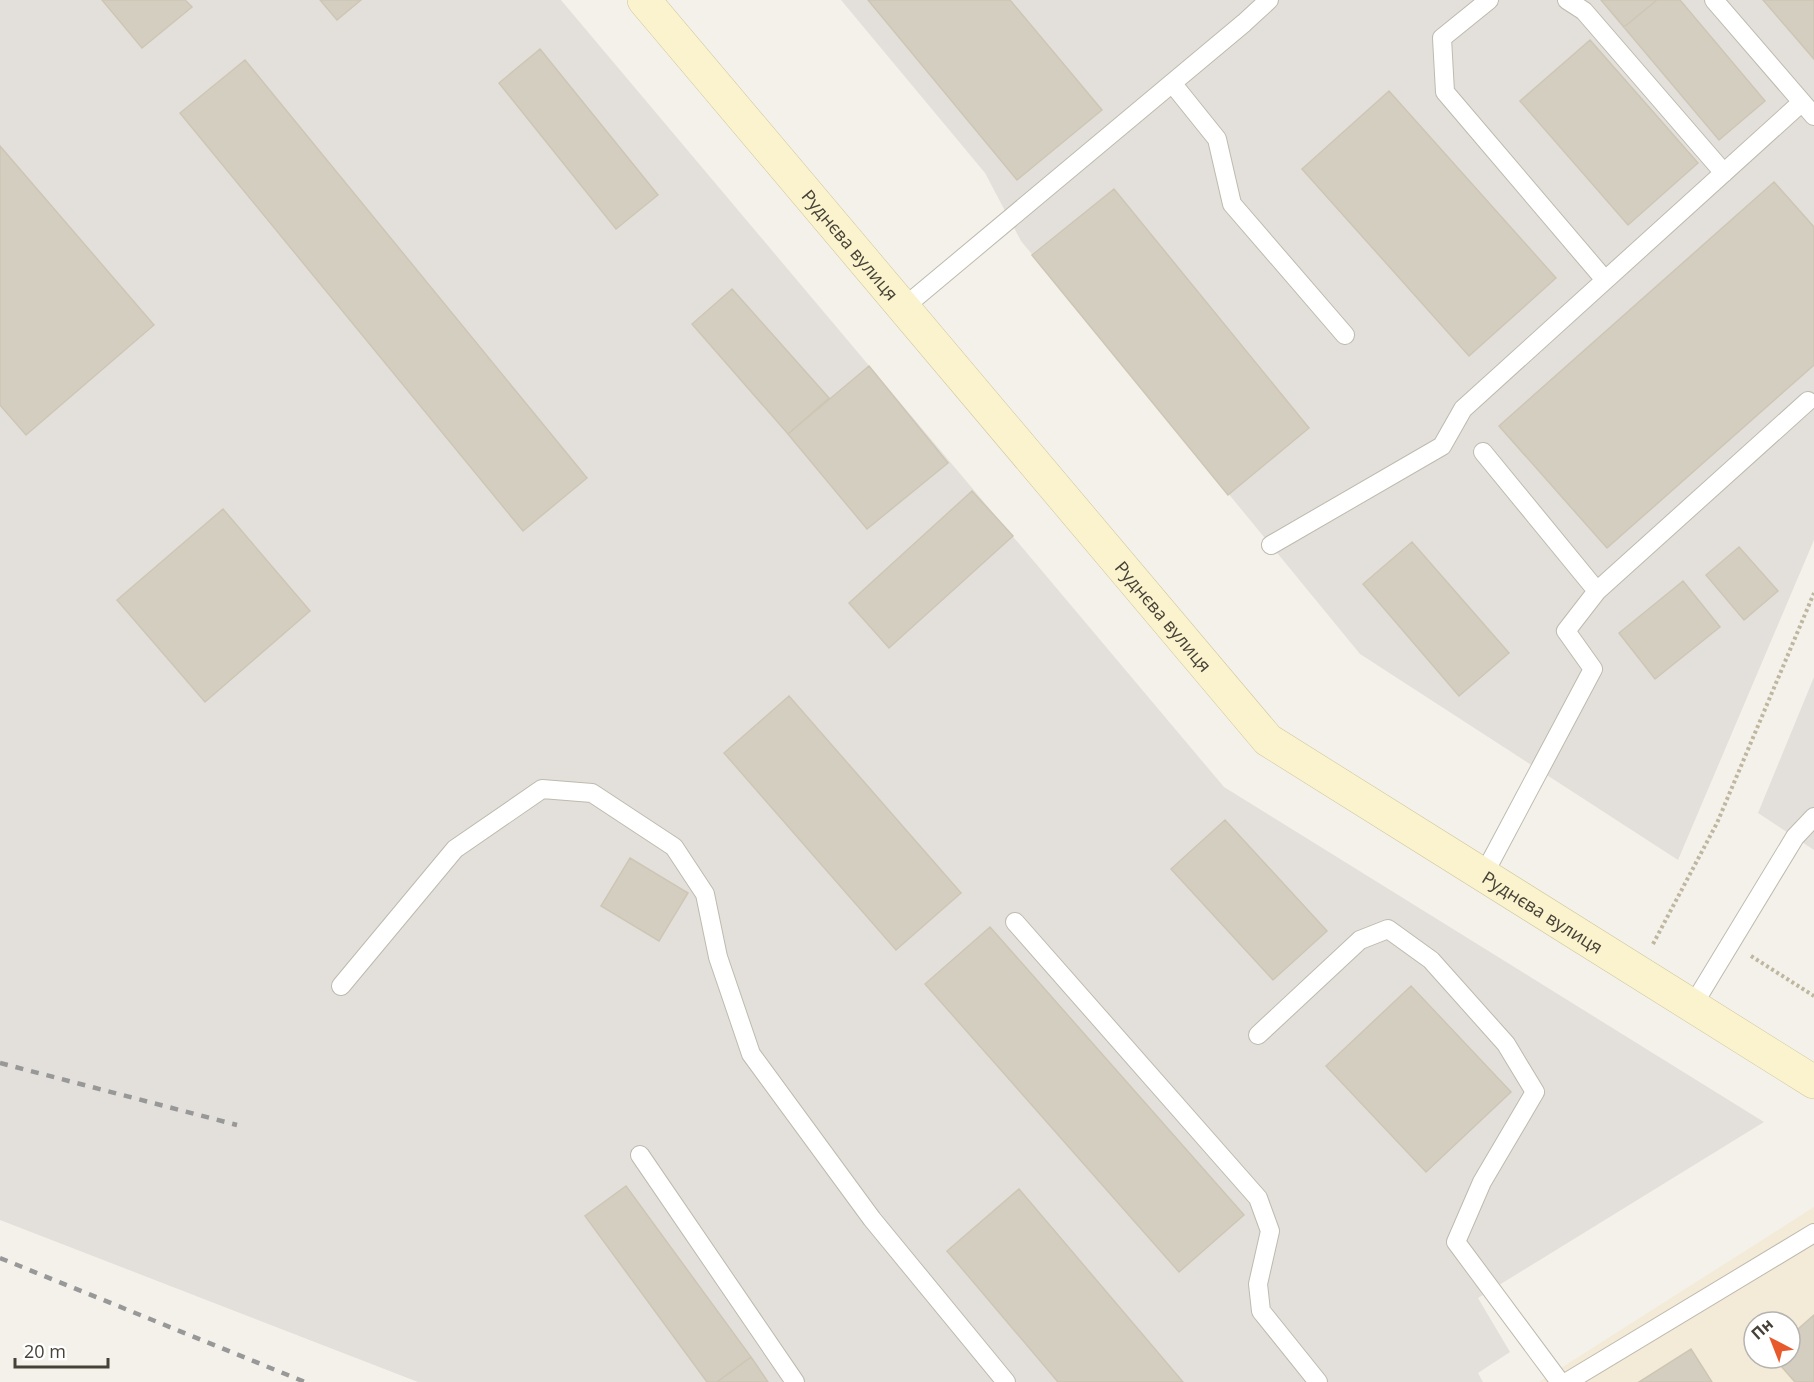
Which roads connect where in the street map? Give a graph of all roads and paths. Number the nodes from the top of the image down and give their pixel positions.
1 (644, 0) edge
2 (1269, 0) edge
3 (1489, 0) edge
4 (1567, 0) edge
5 (1714, 0) edge
6 (1172, 83) junction
7 (1802, 102) junction
8 (1814, 117) edge
9 (1724, 173) junction
10 (1605, 280) junction
11 (903, 308) junction
12 (1345, 335) dead end
13 (1808, 401) dead end
14 (1483, 452) dead end
15 (1271, 545) dead end
16 (1597, 591) junction
17 (1814, 594) edge
18 (1814, 818) edge
19 (1484, 874) junction
20 (1014, 922) dead end
21 (1731, 943) junction
22 (1639, 970) junction
23 (341, 986) dead end
24 (1814, 996) edge
25 (1693, 1005) junction
26 (1258, 1035) dead end
27 (1814, 1082) edge
28 (640, 1155) dead end
29 (1814, 1233) edge
30 (795, 1382) edge
31 (1006, 1382) edge
32 (1318, 1382) edge
33 (1560, 1382) edge
34 (1567, 1382) edge

1 - 11 street, Руднєва вулиця
2 - 6 lane
3 - 10 lane
4 - 9 lane
5 - 7 lane
6 - 11 lane
6 - 12 lane
7 - 8 lane
7 - 9 lane
9 - 10 lane
10 - 15 lane
11 - 19 street, Руднєва вулиця
13 - 16 lane
14 - 16 lane
16 - 19 lane
17 - 22 path
18 - 21 lane
19 - 22 street, Руднєва вулиця
20 - 32 lane
21 - 24 path
21 - 25 lane
22 - 25 street, Руднєва вулиця
23 - 31 lane
25 - 27 street, Руднєва вулиця
26 - 33 lane
28 - 30 lane
29 - 34 lane

